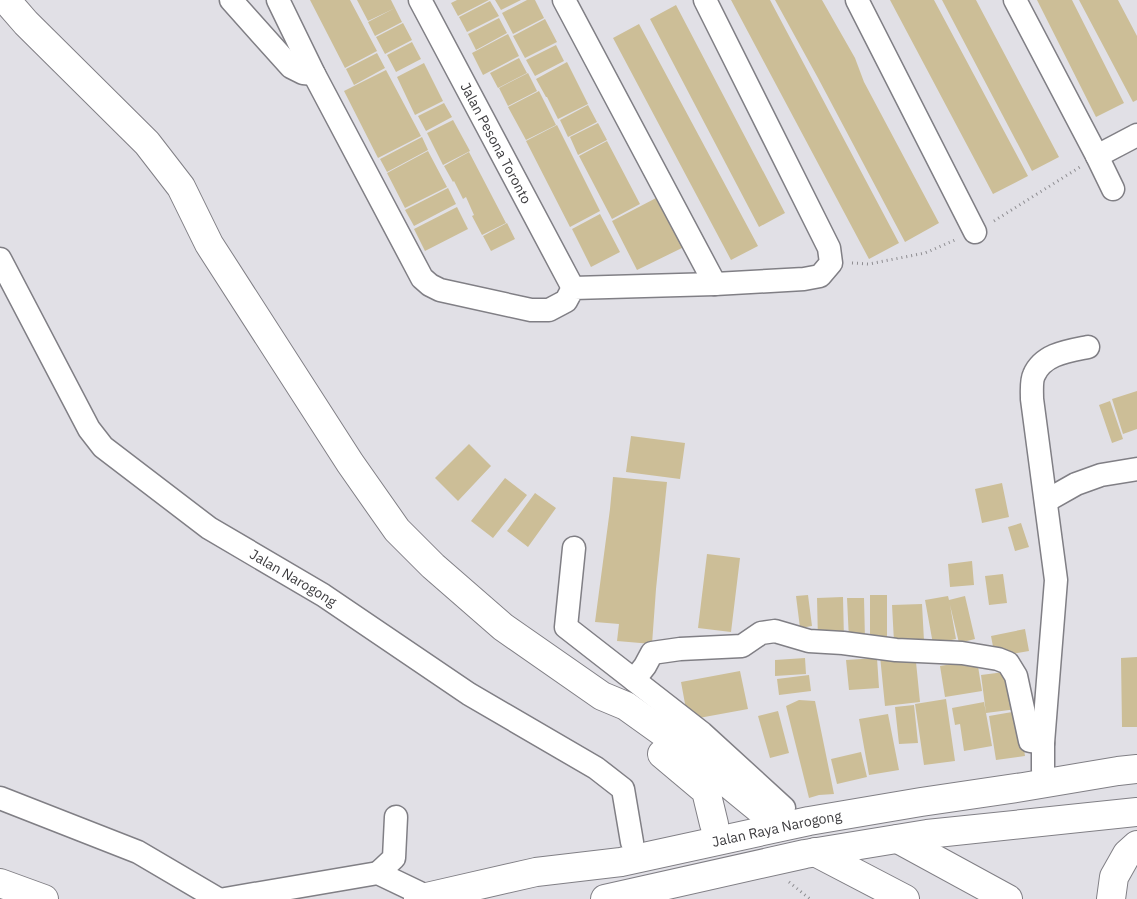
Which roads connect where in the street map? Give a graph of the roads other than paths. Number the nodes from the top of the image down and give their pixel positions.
1 (6, 0) edge
2 (231, 0) edge
3 (278, 0) edge
4 (420, 0) edge
5 (564, 0) edge
6 (706, 0) edge
7 (857, 0) edge
8 (1015, 0) edge
9 (314, 74) junction
10 (1137, 135) edge
11 (1097, 156) junction
12 (1113, 189) dead end
13 (975, 232) dead end
14 (0, 260) edge
15 (715, 284) junction
16 (573, 288) junction
17 (1088, 347) dead end
18 (1137, 469) edge
19 (1046, 501) junction
20 (574, 548) dead end
21 (634, 680) junction
22 (602, 696) junction
23 (1043, 743) junction
24 (1043, 770) junction
25 (1127, 770) edge
26 (0, 798) edge
27 (893, 807) junction
28 (774, 811) junction
29 (1137, 812) edge
30 (396, 817) dead end
31 (808, 821) junction
32 (714, 824) junction
33 (898, 839) junction
34 (632, 842) junction
35 (1137, 845) edge
36 (815, 852) junction
37 (536, 872) junction
38 (378, 873) junction
39 (0, 883) edge
40 (423, 898) edge
41 (44, 899) edge
42 (218, 899) edge
43 (225, 899) edge
44 (605, 899) edge
45 (905, 899) edge
46 (1008, 899) edge
47 (1111, 899) edge

1 - 22 main road
2 - 9 street
3 - 9 street
4 - 16 street, Jalan Pesona Toronto
5 - 15 street
6 - 15 street
7 - 13 street
8 - 11 street
9 - 16 street
10 - 11 street
11 - 12 street
14 - 34 street, Jalan Narogong
15 - 16 street
17 - 19 street
18 - 19 street
19 - 23 street
20 - 21 street
21 - 23 street
21 - 28 street
22 - 28 main road
22 - 32 main road
23 - 24 street
24 - 25 main road
24 - 28 main road
25 - 27 main road, Jalan Raya Narogong
26 - 42 street
27 - 31 main road, Jalan Raya Narogong
27 - 33 main road
28 - 32 main road
29 - 33 main road
30 - 38 street
31 - 36 main road
31 - 37 main road, Jalan Raya Narogong
32 - 34 main road
33 - 36 main road
33 - 46 main road
34 - 37 main road
35 - 47 main road
36 - 44 main road
36 - 45 main road
37 - 40 main road, Jalan Raya Narogong
38 - 40 street
38 - 43 street
39 - 41 main road

